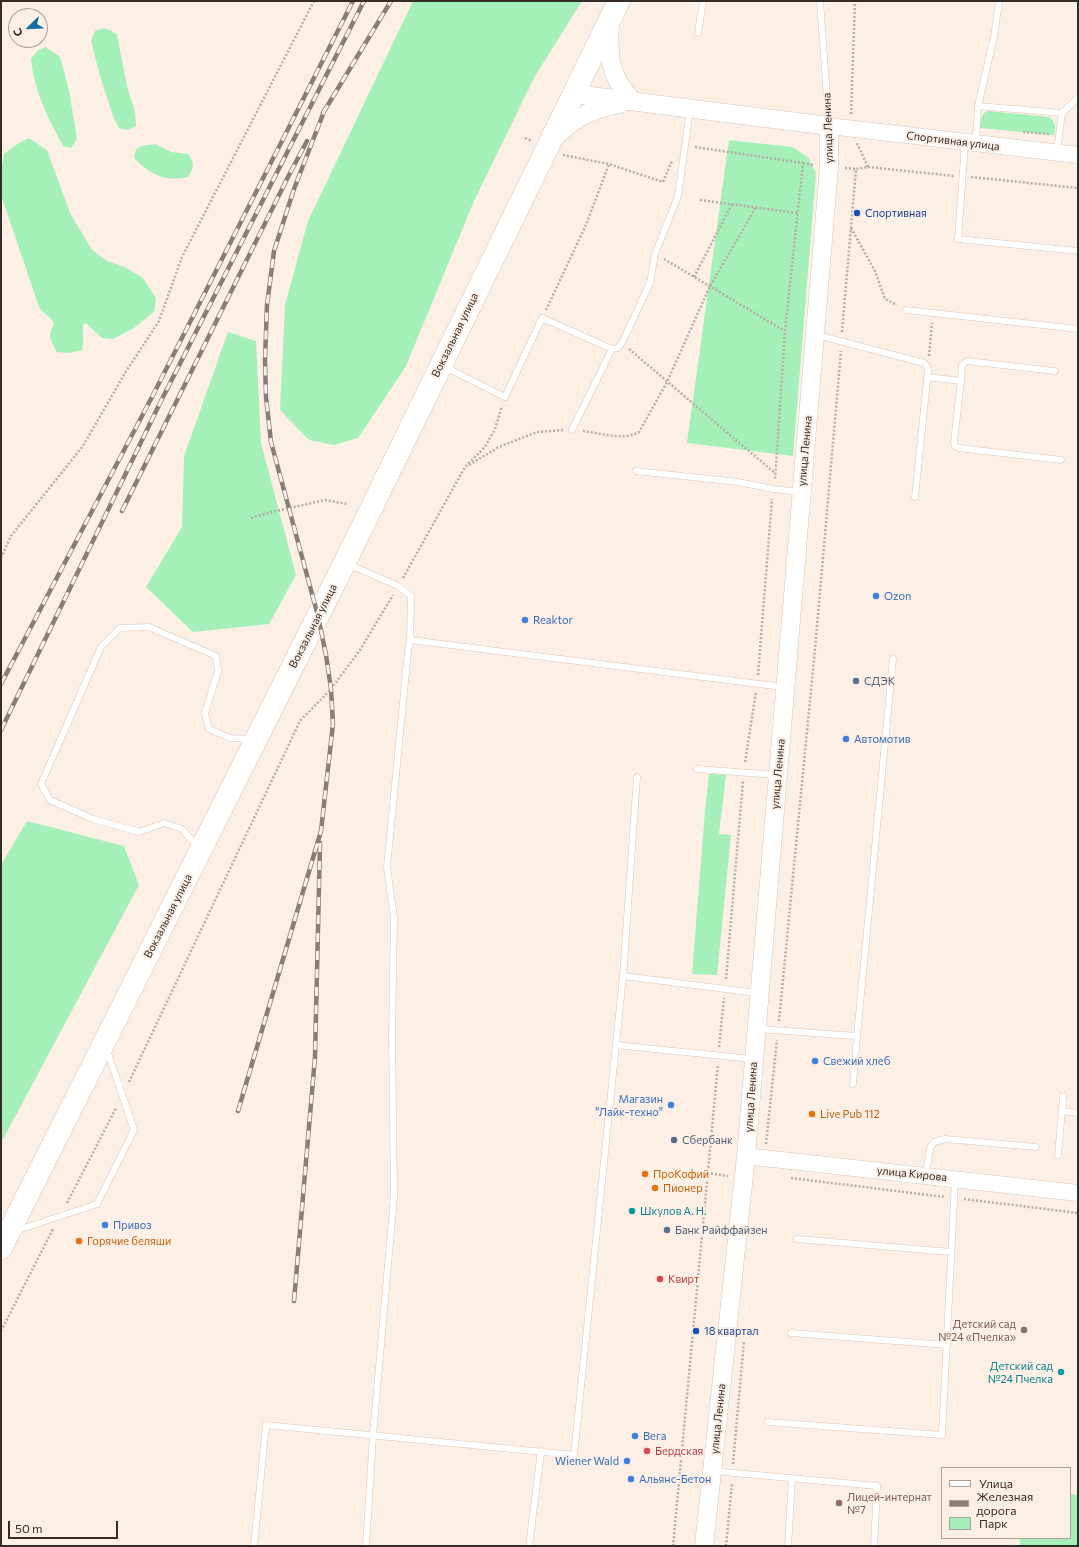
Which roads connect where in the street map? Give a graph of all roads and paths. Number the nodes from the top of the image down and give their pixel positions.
1 (314, 1) edge
2 (703, 1) edge
3 (855, 1) edge
4 (999, 1) edge
5 (819, 2) edge
6 (614, 10) edge
7 (698, 33) dead end
8 (574, 94) junction
9 (1078, 98) edge
10 (633, 101) junction
11 (978, 106) junction
12 (690, 108) junction
13 (1062, 112) junction
14 (829, 126) junction
15 (851, 130) junction
16 (525, 138) dead end
17 (970, 143) junction
18 (549, 145) junction
19 (685, 145) junction
20 (1057, 153) junction
21 (1078, 155) edge
22 (609, 164) junction
23 (700, 200) dead end
24 (732, 204) junction
25 (756, 207) junction
26 (797, 213) junction
27 (851, 227) junction
28 (1078, 251) edge
29 (655, 254) junction
30 (694, 277) junction
31 (710, 286) junction
32 (906, 310) joint
33 (933, 313) junction
34 (542, 318) junction
35 (1078, 330) edge
36 (785, 331) junction
37 (815, 334) junction
38 (842, 342) junction
39 (622, 343) junction
40 (612, 349) junction
41 (440, 365) junction
42 (927, 366) junction
43 (1055, 371) dead end
44 (927, 377) junction
45 (960, 381) junction
46 (667, 382) junction
47 (505, 397) junction
48 (572, 430) junction
49 (1061, 460) dead end
50 (465, 467) junction
51 (636, 471) dead end
52 (776, 474) junction
53 (773, 489) junction
54 (802, 492) junction
55 (915, 497) dead end
56 (347, 504) dead end
57 (251, 518) dead end
58 (1, 558) edge
59 (345, 562) junction
60 (398, 586) junction
61 (410, 640) junction
62 (893, 659) dead end
63 (757, 683) junction
64 (785, 688) junction
65 (256, 739) junction
66 (697, 769) dead end
67 (744, 772) junction
68 (778, 775) junction
69 (637, 777) dead end
70 (200, 850) junction
71 (623, 976) junction
72 (725, 990) junction
73 (759, 993) junction
74 (756, 1029) junction
75 (778, 1031) junction
76 (857, 1036) junction
77 (104, 1042) junction
78 (616, 1045) junction
79 (718, 1055) junction
80 (754, 1059) junction
81 (853, 1084) dead end
82 (123, 1094) junction
83 (1063, 1096) dead end
84 (1062, 1111) junction
85 (1078, 1113) edge
86 (1036, 1147) dead end
87 (1058, 1155) dead end
88 (746, 1156) junction
89 (764, 1158) junction
90 (926, 1176) junction
91 (790, 1178) dead end
92 (955, 1179) junction
93 (1078, 1193) edge
94 (954, 1198) junction
95 (1078, 1213) edge
96 (60, 1216) junction
97 (797, 1238) dead end
98 (5, 1241) edge
99 (951, 1252) junction
100 (1, 1331) edge
101 (791, 1333) dead end
102 (744, 1338) dead end
103 (946, 1344) junction
104 (768, 1422) dead end
105 (373, 1435) junction
106 (541, 1451) junction
107 (712, 1471) junction
108 (732, 1473) junction
109 (792, 1479) junction
110 (254, 1546) edge
111 (366, 1546) edge
112 (529, 1546) edge
113 (673, 1546) edge
114 (704, 1546) edge
115 (726, 1546) edge
116 (788, 1546) edge
117 (874, 1546) edge

1 - 58 path
2 - 7 lane
3 - 15 path
4 - 11 lane
5 - 14 lane, улица Ленина
6 - 8 highway, Вокзальная улица
6 - 10 main road
8 - 10 main road
8 - 18 highway, Вокзальная улица
9 - 13 lane
10 - 12 main road
10 - 18 main road
11 - 13 lane
11 - 17 lane
12 - 14 main road
12 - 19 lane
13 - 20 lane
14 - 15 street, Спортивная улица
14 - 37 main road, улица Ленина
15 - 17 street, Спортивная улица
15 - 27 path
16 - 18 path
17 - 20 street, Спортивная улица
17 - 28 lane
18 - 22 path
18 - 41 highway, Вокзальная улица
19 - 22 path
19 - 26 path
19 - 29 lane
20 - 21 street, Спортивная улица
22 - 34 path
23 - 24 path
24 - 25 path
24 - 30 path
25 - 26 path
25 - 31 path
26 - 36 path
27 - 32 path
27 - 38 path
29 - 30 path
29 - 39 lane
30 - 31 path
31 - 36 path
31 - 46 path
32 - 33 lane
33 - 35 lane
33 - 42 path
34 - 40 lane
34 - 47 lane
36 - 52 path
37 - 38 lane
37 - 54 main road, улица Ленина
38 - 42 lane
38 - 75 path
39 - 40 lane
39 - 46 path
40 - 48 lane
41 - 47 lane
41 - 59 highway, Вокзальная улица
42 - 44 lane
43 - 45 lane
44 - 45 lane
44 - 55 lane
45 - 49 lane
46 - 48 path
46 - 52 path
47 - 50 path
48 - 50 path
50 - 60 path
51 - 53 lane
52 - 53 path
53 - 54 lane
53 - 63 path
54 - 64 main road, улица Ленина
56 - 57 path
59 - 60 lane
59 - 65 highway, Вокзальная улица
60 - 61 lane
60 - 82 path
61 - 63 lane
61 - 105 lane
62 - 76 lane
63 - 64 lane
63 - 67 path
64 - 68 main road, улица Ленина
65 - 70 highway, Вокзальная улица
65 - 70 lane
66 - 67 lane
67 - 68 lane
67 - 72 path
68 - 73 main road, улица Ленина
69 - 71 lane
70 - 77 highway, Вокзальная улица
71 - 72 lane
71 - 78 lane
72 - 73 lane
72 - 79 path
73 - 74 main road, улица Ленина
74 - 75 lane
74 - 80 main road, улица Ленина
75 - 76 lane
75 - 89 path
76 - 81 lane
77 - 82 lane
77 - 98 highway, Вокзальная улица
78 - 79 lane
78 - 106 lane
79 - 80 lane
79 - 113 path
80 - 88 main road, улица Ленина
82 - 96 path
82 - 96 lane
83 - 84 lane
84 - 85 lane
84 - 87 lane
86 - 90 lane
88 - 89 street, улица Кирова
88 - 107 main road, улица Ленина
89 - 90 street, улица Кирова
90 - 92 street, улица Кирова
91 - 94 path
92 - 93 street, улица Кирова
92 - 94 lane
94 - 95 path
94 - 99 lane
96 - 98 lane
96 - 100 path
97 - 99 lane
99 - 103 lane
101 - 103 lane
102 - 108 path
103 - 104 lane
105 - 106 lane
105 - 110 lane
105 - 111 lane
106 - 112 lane
107 - 108 lane
107 - 114 main road, улица Ленина
108 - 109 lane
108 - 115 path
109 - 116 lane
109 - 117 lane

